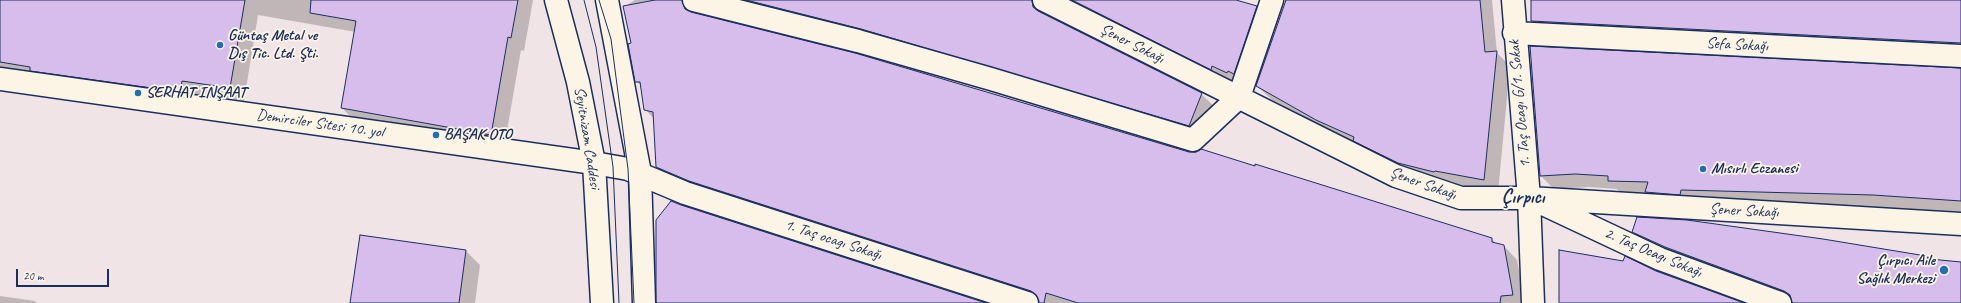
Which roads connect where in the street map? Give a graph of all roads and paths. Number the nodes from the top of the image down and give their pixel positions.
1 (556, 0) edge
2 (607, 0) edge
3 (694, 0) edge
4 (1044, 0) edge
5 (1272, 0) edge
6 (1513, 0) edge
7 (1514, 33) junction
8 (1961, 56) edge
9 (0, 79) edge
10 (1239, 97) junction
11 (594, 163) junction
12 (640, 173) junction
13 (1529, 198) junction
14 (1961, 224) edge
15 (1021, 302) edge
16 (602, 303) edge
17 (644, 303) edge
18 (1533, 303) edge
19 (1780, 303) edge

1 - 11 street, Seyitnizam Caddesi
2 - 12 street
3 - 10 street
4 - 10 street, Şener Sokağı
5 - 10 street
6 - 7 street, 1. Taş Ocagı G/1. Sokak
7 - 8 street, Sefa Sokağı
7 - 13 street, 1. Taş Ocagı G/1. Sokak
9 - 11 street, Demirciler Sitesi 10. yol
10 - 13 street, Şener Sokağı
11 - 12 street, Demirciler Sitesi 10. yol
11 - 16 street, Seyitnizam Caddesi
12 - 15 street, 1. Taş ocagı Sokağı
12 - 17 street
13 - 14 street, Şener Sokağı
13 - 18 street, 1. Taş Ocagı G/1. Sokak
13 - 19 street, 2. Taş Ocagı Sokağı

